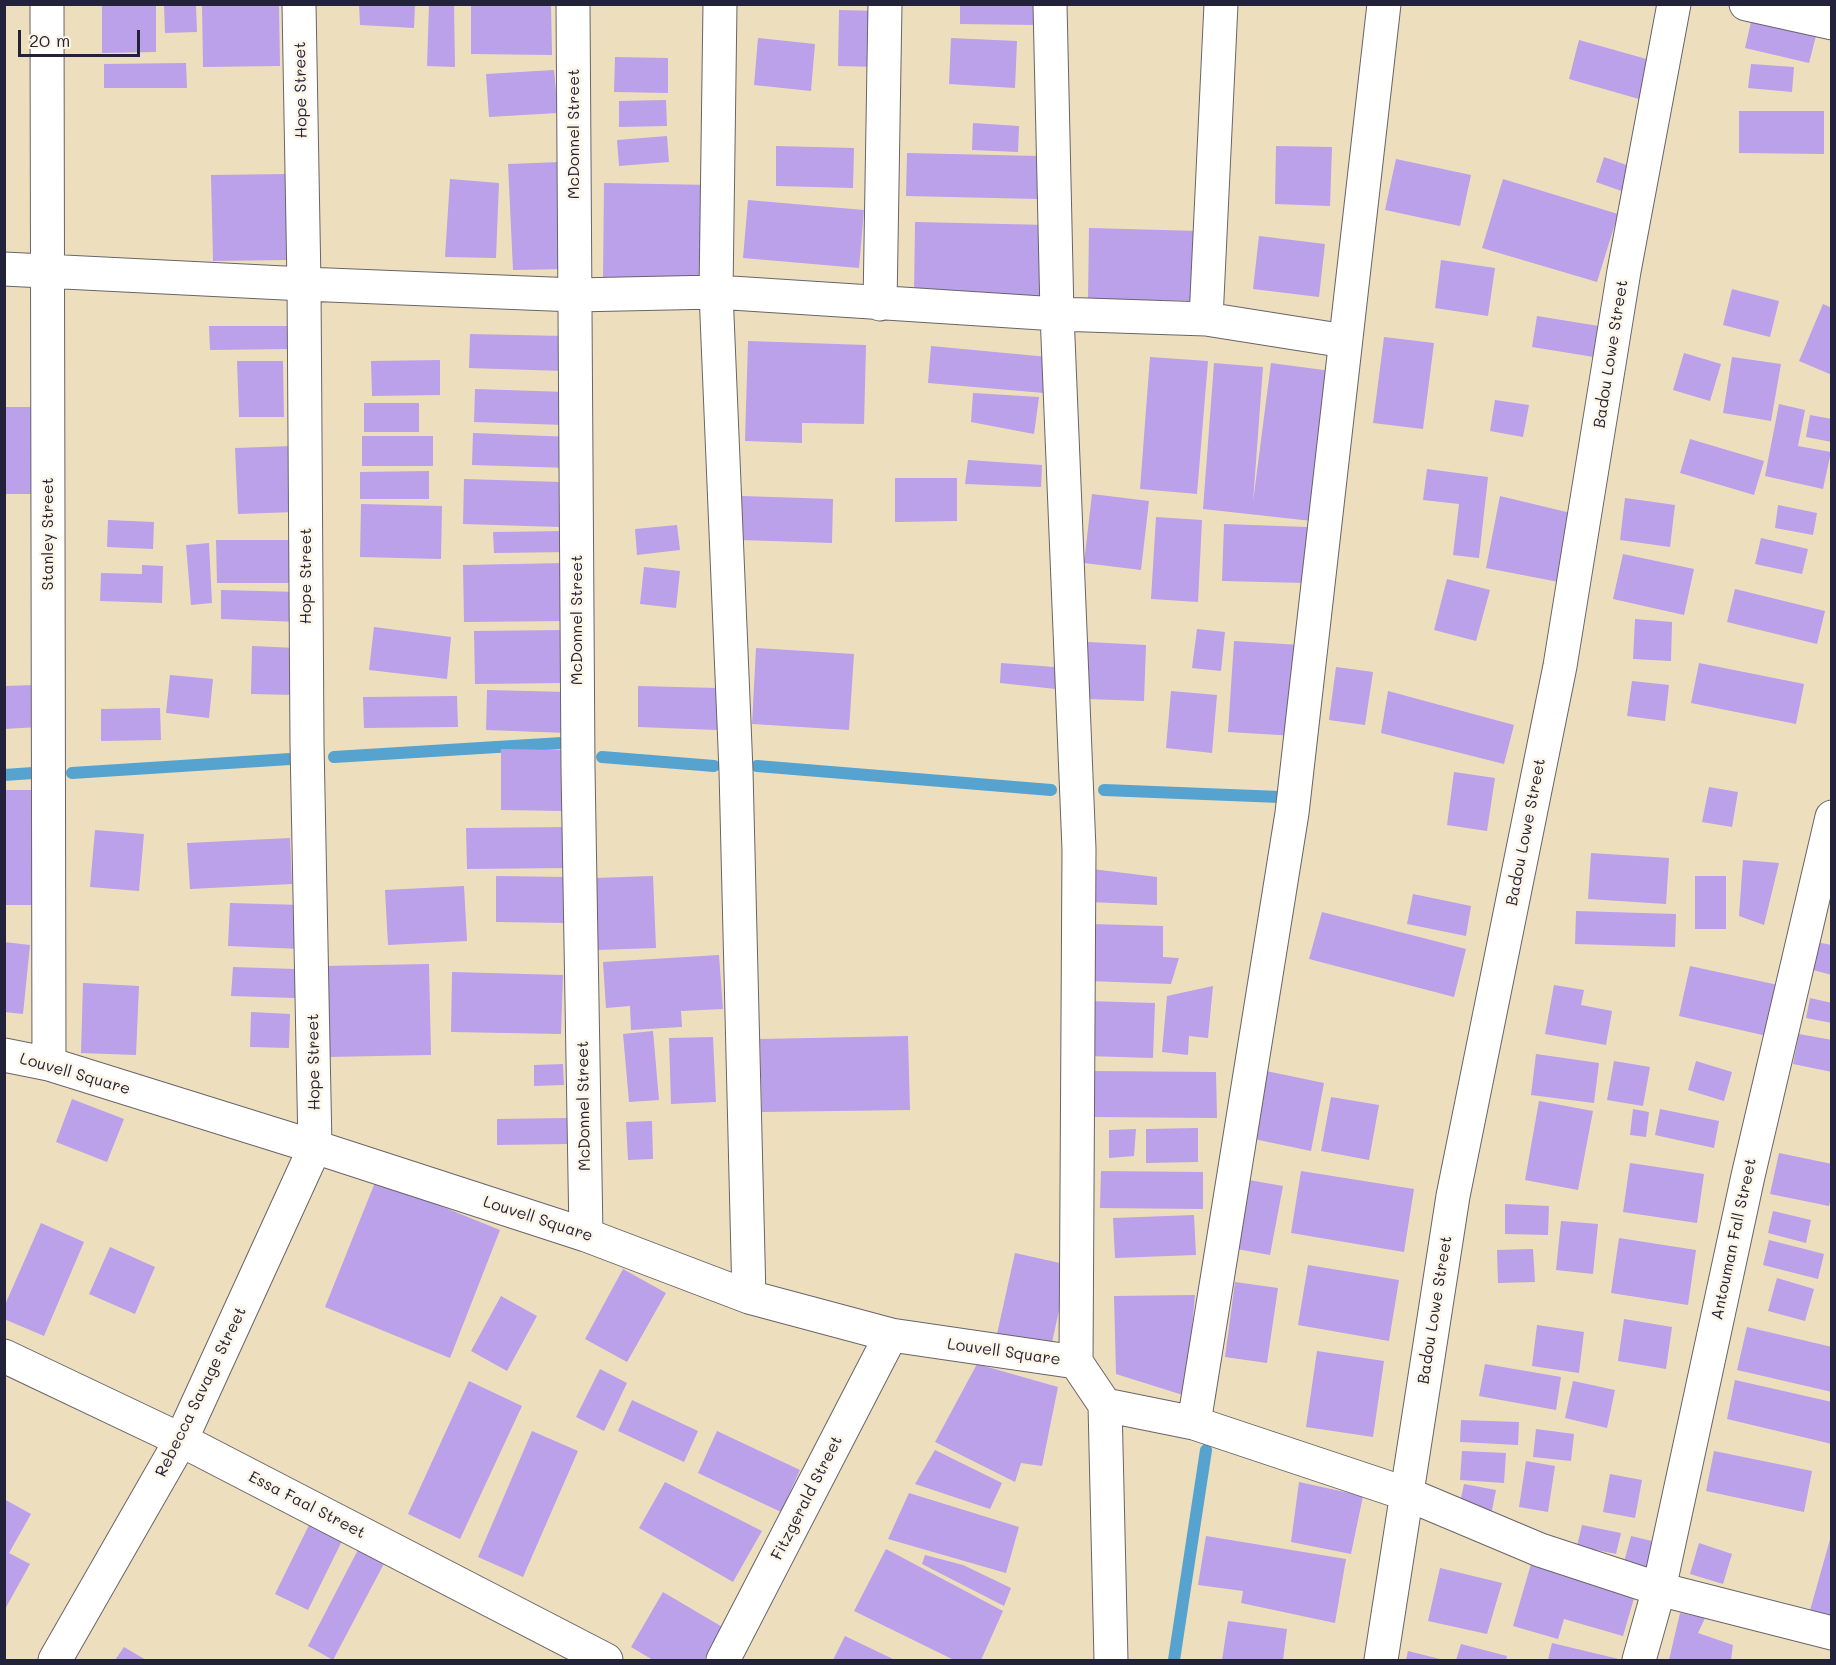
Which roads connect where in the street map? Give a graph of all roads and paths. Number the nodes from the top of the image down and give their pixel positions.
1 (47, 4) edge
2 (299, 4) edge
3 (573, 4) edge
4 (720, 4) edge
5 (885, 4) edge
6 (1050, 4) edge
7 (1221, 4) edge
8 (1384, 4) edge
9 (1674, 4) edge
10 (1746, 4) edge
11 (1832, 23) edge
12 (4, 269) edge
13 (49, 270) junction
14 (304, 284) junction
15 (716, 292) junction
16 (575, 295) junction
17 (880, 303) junction
18 (1057, 314) junction
19 (1206, 319) junction
20 (1345, 341) junction
21 (1832, 818) edge
22 (4, 1055) edge
23 (49, 1064) junction
24 (315, 1147) junction
25 (586, 1235) junction
26 (748, 1297) junction
27 (891, 1335) junction
28 (4, 1356) edge
29 (1076, 1362) junction
30 (1105, 1405) junction
31 (1194, 1423) junction
32 (181, 1440) junction
33 (1407, 1494) junction
34 (1659, 1589) junction
35 (1832, 1633) edge
36 (54, 1660) edge
37 (606, 1660) edge
38 (723, 1660) edge
39 (1110, 1660) edge
40 (1381, 1660) edge
41 (1640, 1660) edge

1 - 13 street, Stanley Street
2 - 14 street, Hope Street
3 - 16 street, McDonnel Street
4 - 15 street
5 - 17 street
6 - 18 street
7 - 19 street
8 - 20 street
9 - 33 street, Badou Lowe Street
10 - 11 street
12 - 13 street
13 - 14 street
13 - 23 street, Stanley Street
14 - 16 street
14 - 24 street, Hope Street
15 - 16 street
15 - 17 street
15 - 26 street
16 - 25 street, McDonnel Street
17 - 18 street
18 - 19 street
18 - 29 street
19 - 20 street
20 - 31 street
21 - 34 street, Antouman Fall Street
22 - 23 street, Louvell Square
23 - 24 street, Louvell Square
24 - 25 street, Louvell Square
24 - 32 street, Rebecca Savage Street
25 - 26 street, Louvell Square
26 - 27 street, Louvell Square
27 - 29 street, Louvell Square
27 - 38 street, Fitzgerald Street
28 - 32 street, Essa Faal Street
29 - 30 street
30 - 31 street
30 - 39 street
31 - 33 street
32 - 36 street, Rebecca Savage Street
32 - 37 street, Essa Faal Street
33 - 34 street
33 - 40 street, Badou Lowe Street
34 - 35 street
34 - 41 street, Antouman Fall Street

